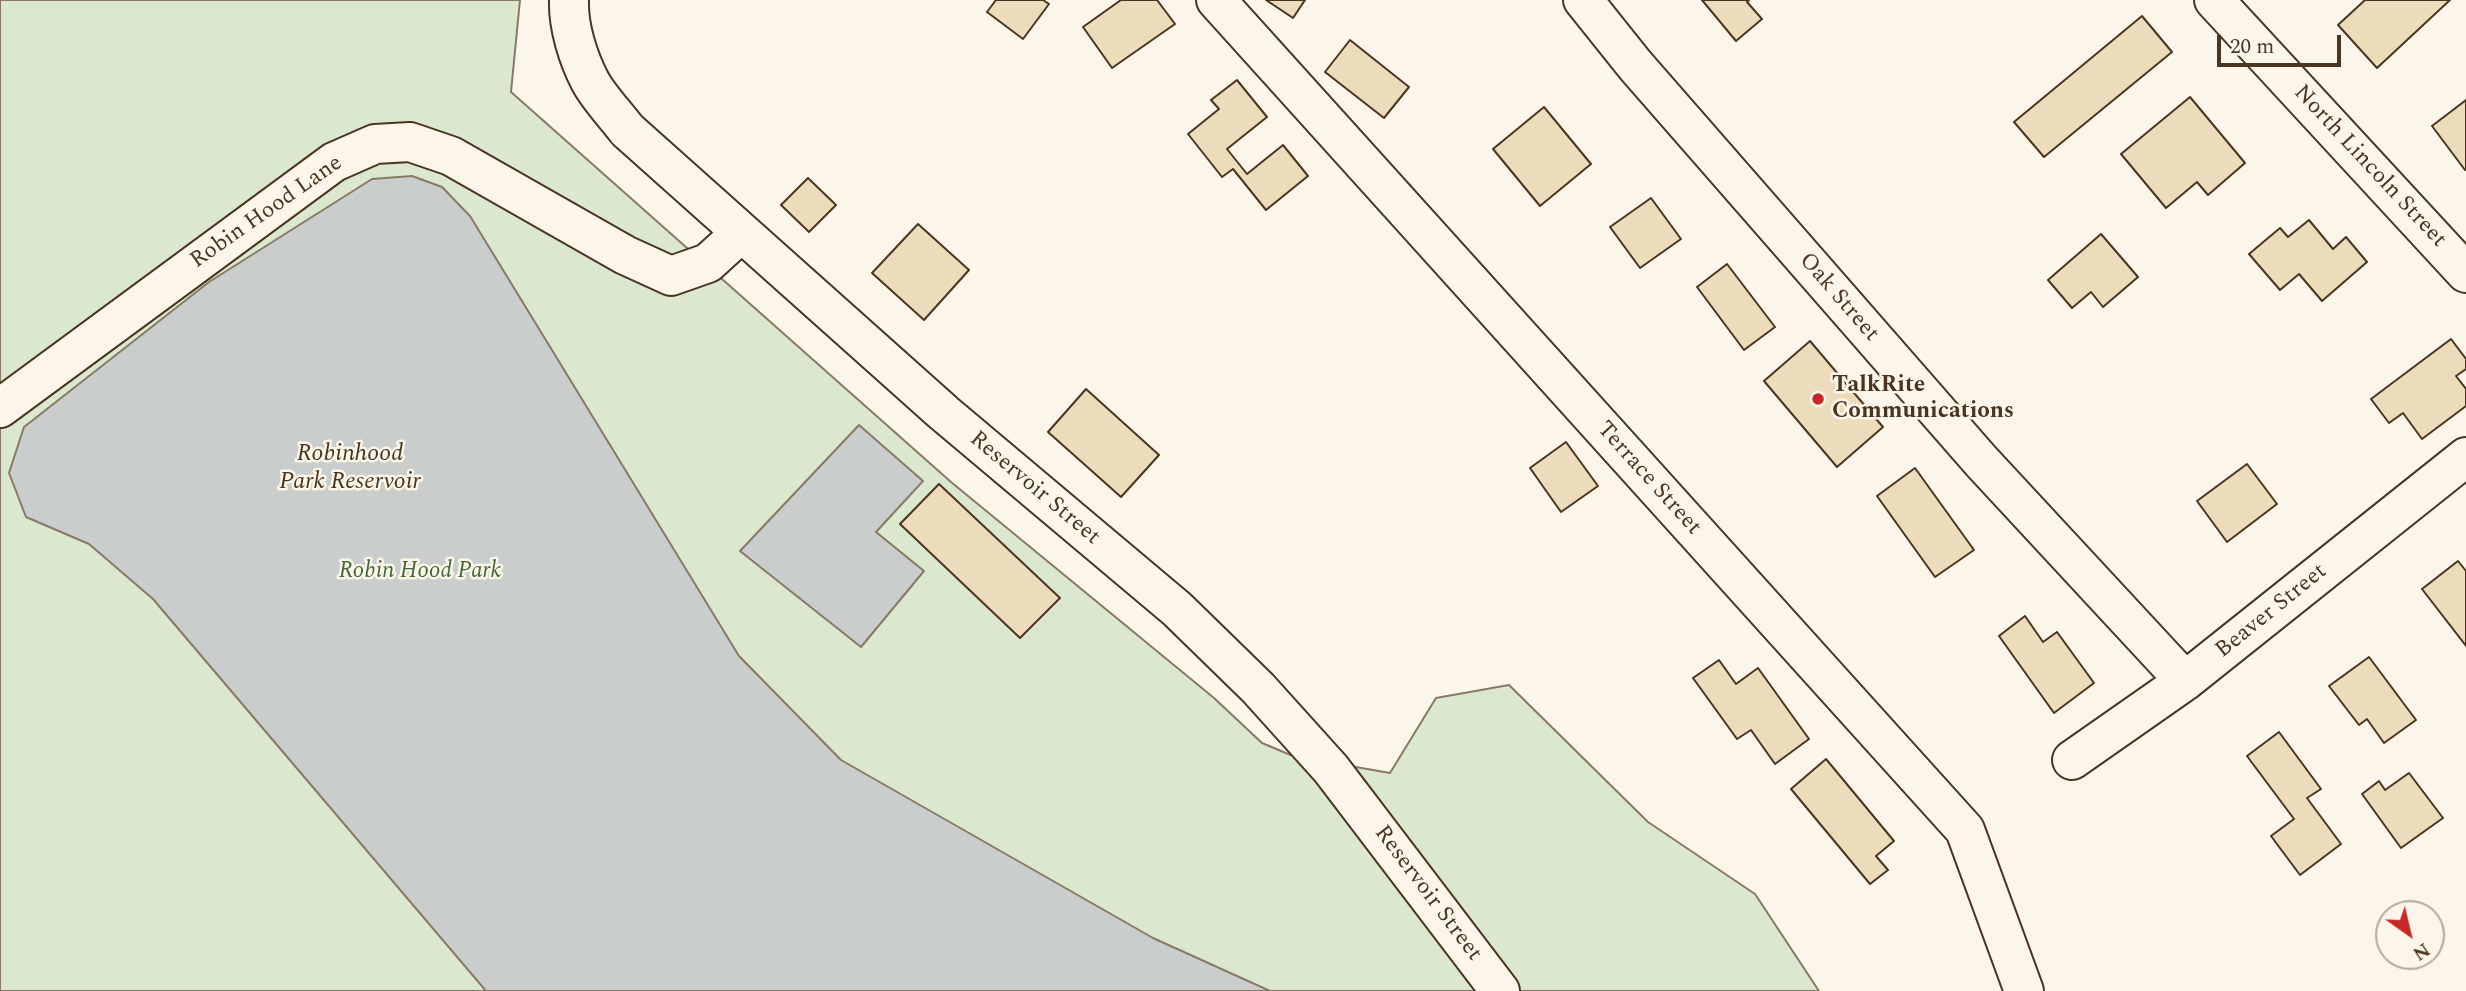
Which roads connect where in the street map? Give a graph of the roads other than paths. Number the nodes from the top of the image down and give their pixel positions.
1 (569, 0) edge
2 (1216, 0) edge
3 (1583, 0) edge
4 (2214, 0) edge
5 (741, 233) junction
6 (2466, 273) edge
7 (0, 408) edge
8 (2466, 457) edge
9 (2185, 681) junction
10 (2072, 760) dead end
11 (1500, 991) edge
12 (2024, 991) edge

1 - 5 street, Reservoir Street
2 - 12 street, Terrace Street
3 - 9 street, Oak Street
4 - 6 street, North Lincoln Street
5 - 7 street, Robin Hood Lane
5 - 11 street, Reservoir Street
8 - 9 street, Beaver Street
9 - 10 street, Beaver Street

